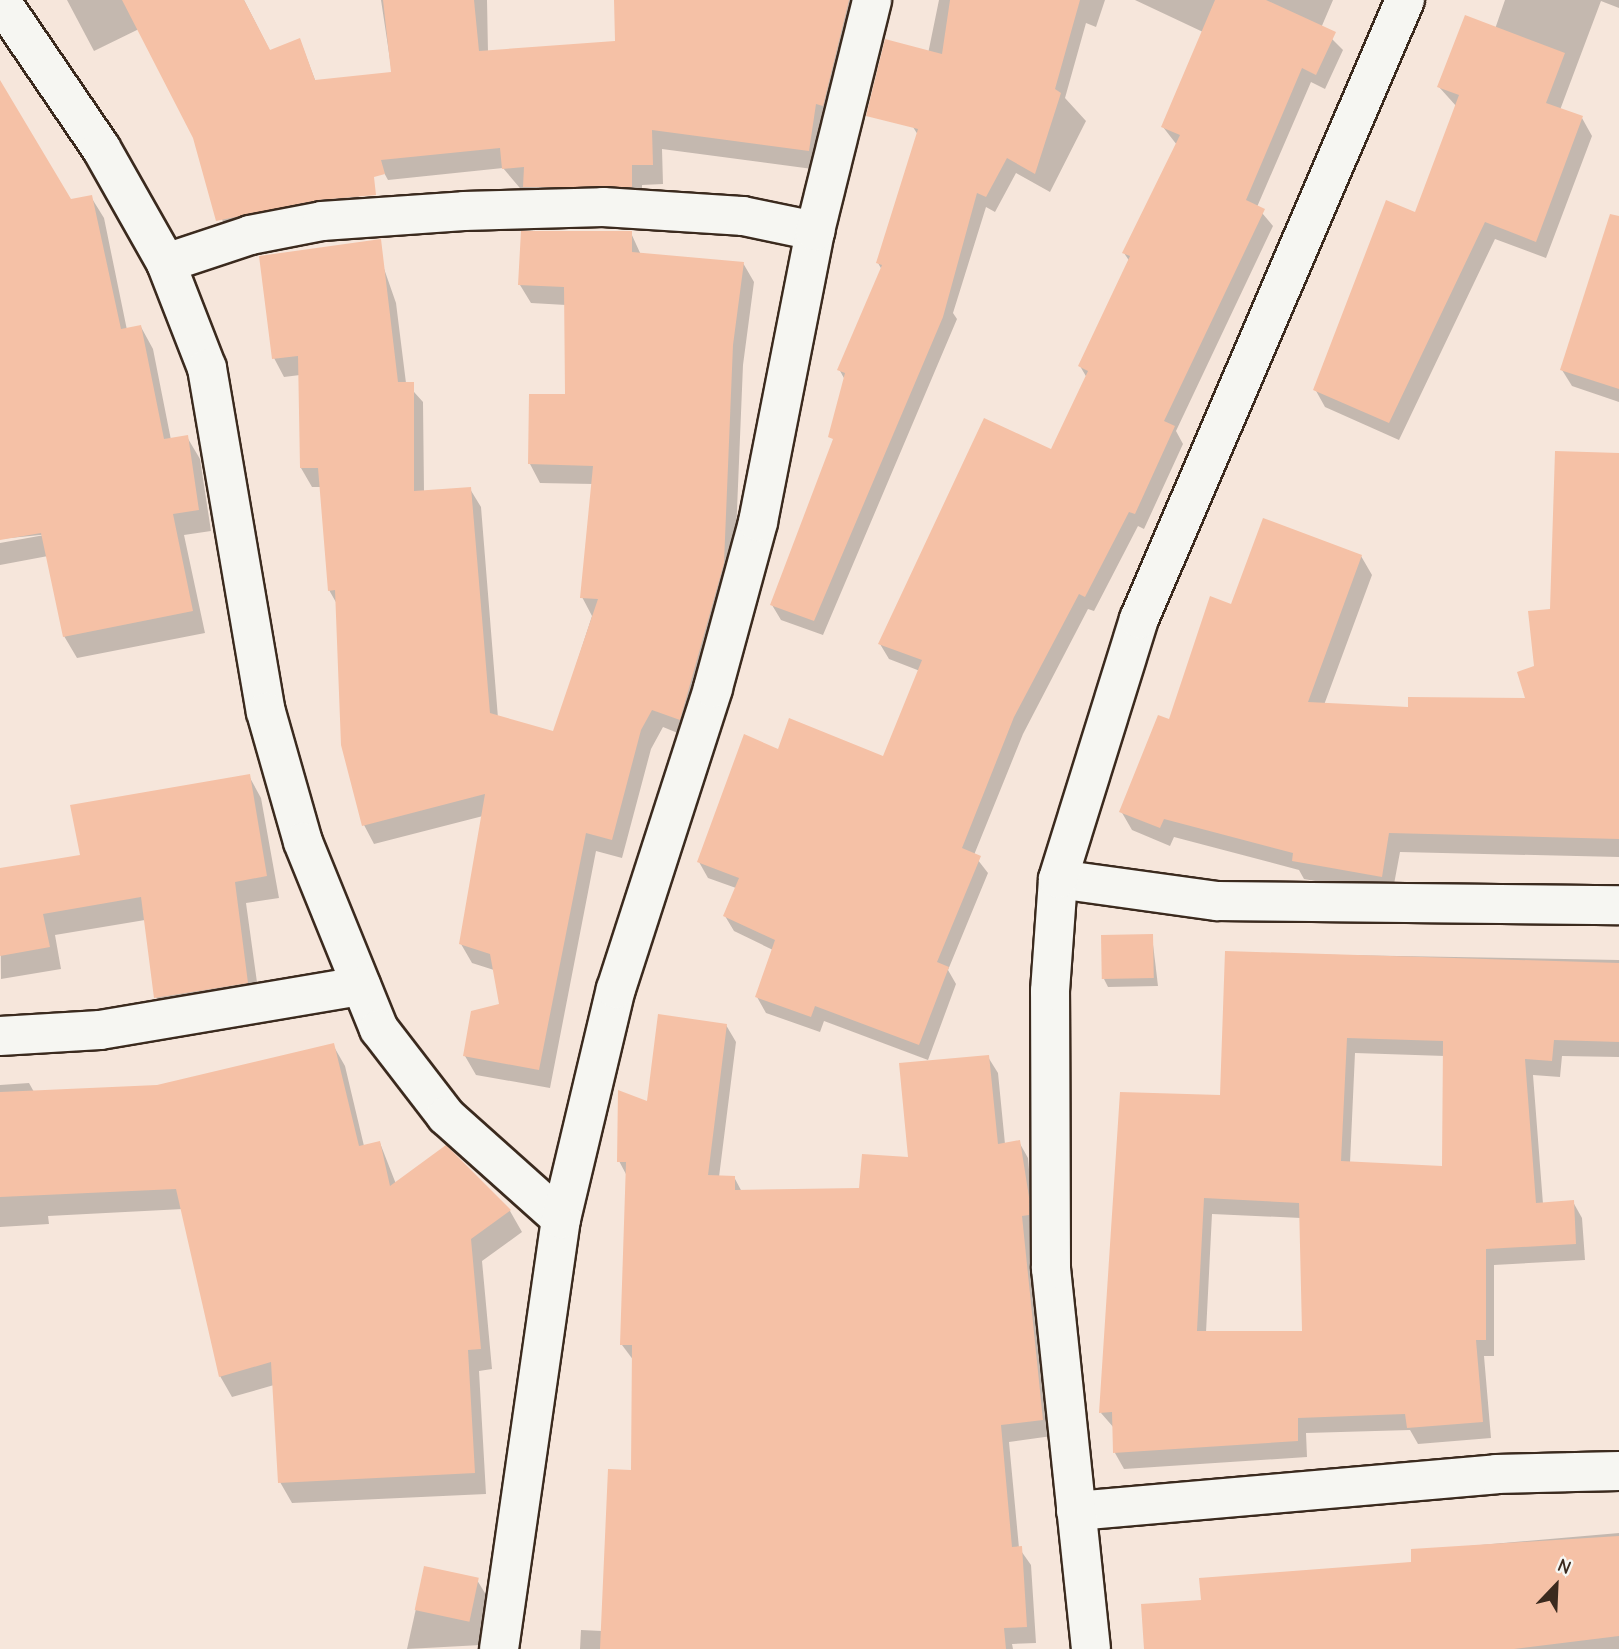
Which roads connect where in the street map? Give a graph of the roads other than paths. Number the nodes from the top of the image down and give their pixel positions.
1 (0, 0) edge
2 (872, 0) edge
3 (1405, 0) edge
4 (816, 231) junction
5 (166, 263) junction
6 (1058, 879) junction
7 (1619, 905) edge
8 (362, 986) junction
9 (0, 1036) edge
10 (561, 1219) junction
11 (1619, 1471) edge
12 (1076, 1511) junction
13 (499, 1649) edge
14 (1091, 1649) edge

1 - 5 street
2 - 4 street
3 - 6 street
4 - 5 street
4 - 10 street
5 - 8 street
6 - 7 street
6 - 12 street
8 - 9 street
8 - 10 street
10 - 13 street
11 - 12 street
12 - 14 street

